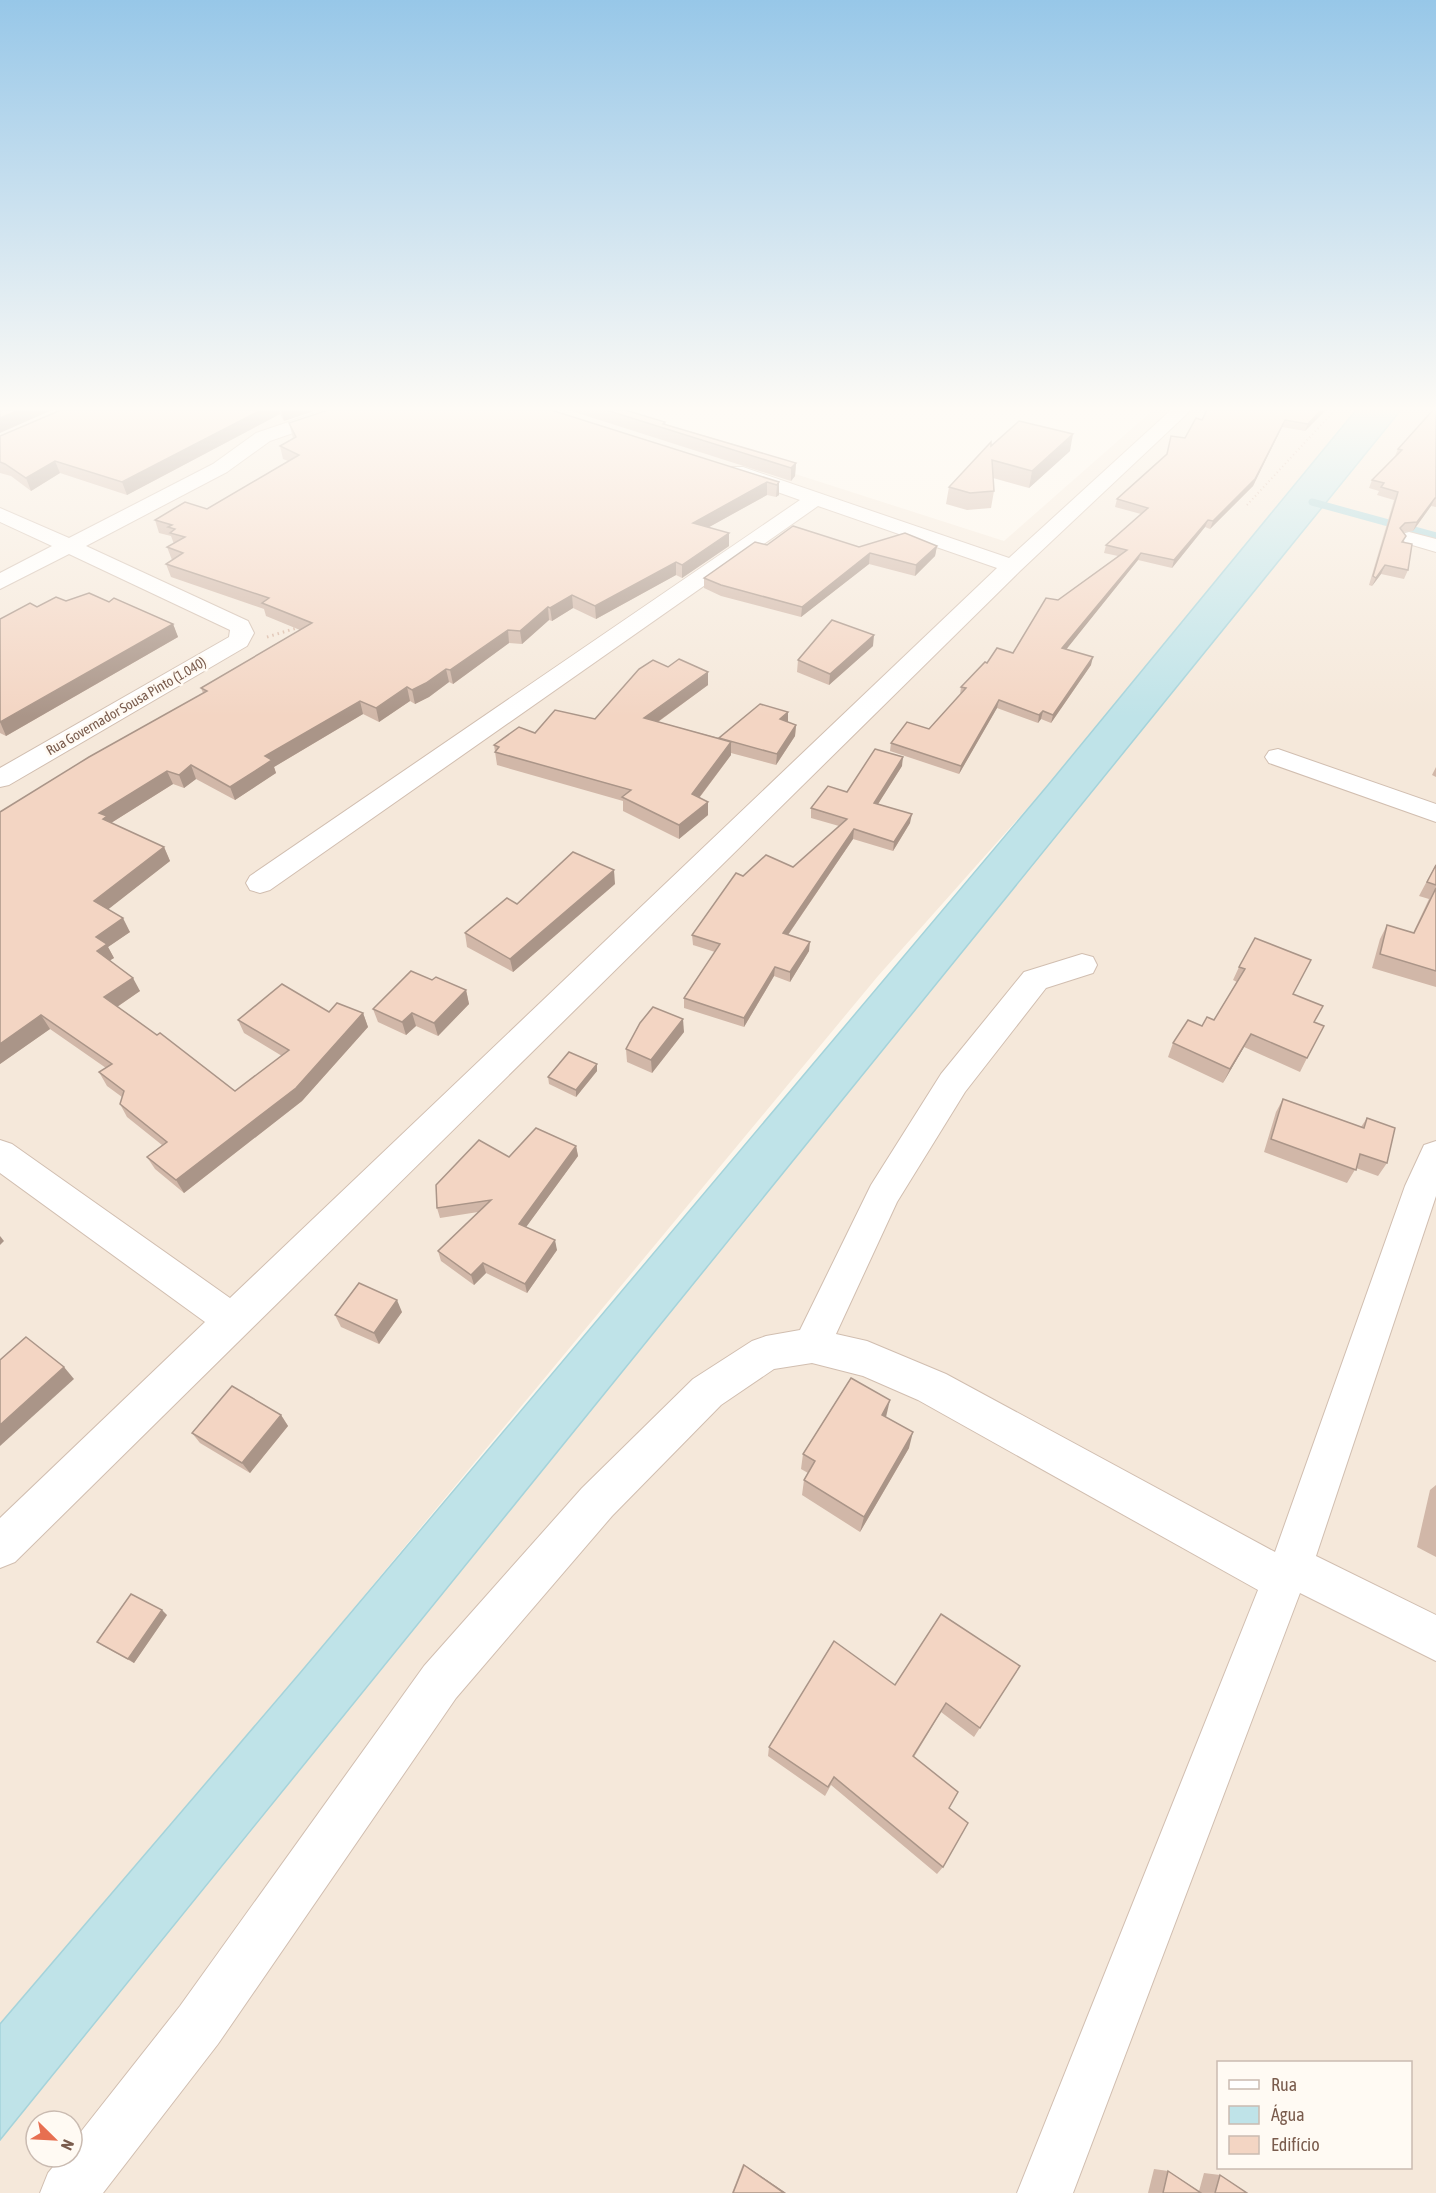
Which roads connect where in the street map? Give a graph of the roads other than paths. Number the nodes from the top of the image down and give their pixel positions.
1 (136, 512) edge
2 (796, 512) edge
3 (854, 512) edge
4 (1070, 512) edge
5 (0, 514) edge
6 (1409, 538) dead end
7 (1436, 546) edge
8 (70, 547) junction
9 (1012, 566) junction
10 (0, 582) edge
11 (1278, 757) dead end
12 (0, 778) edge
13 (1436, 813) edge
14 (261, 883) dead end
15 (1082, 965) dead end
16 (0, 1154) edge
17 (1436, 1155) edge
18 (234, 1322) junction
19 (812, 1346) junction
20 (0, 1547) edge
21 (1287, 1573) junction
22 (1436, 1639) edge
23 (68, 2193) edge
24 (1045, 2193) edge

1 - 8 street
2 - 14 street
3 - 9 street
4 - 9 street
5 - 8 street
6 - 7 street
8 - 10 street
8 - 12 street, Rua Governador Sousa Pinto (1.040)
9 - 18 street
11 - 13 street
15 - 19 street
16 - 18 street
17 - 21 street
18 - 20 street
19 - 21 street
19 - 23 street
21 - 22 street
21 - 24 street

